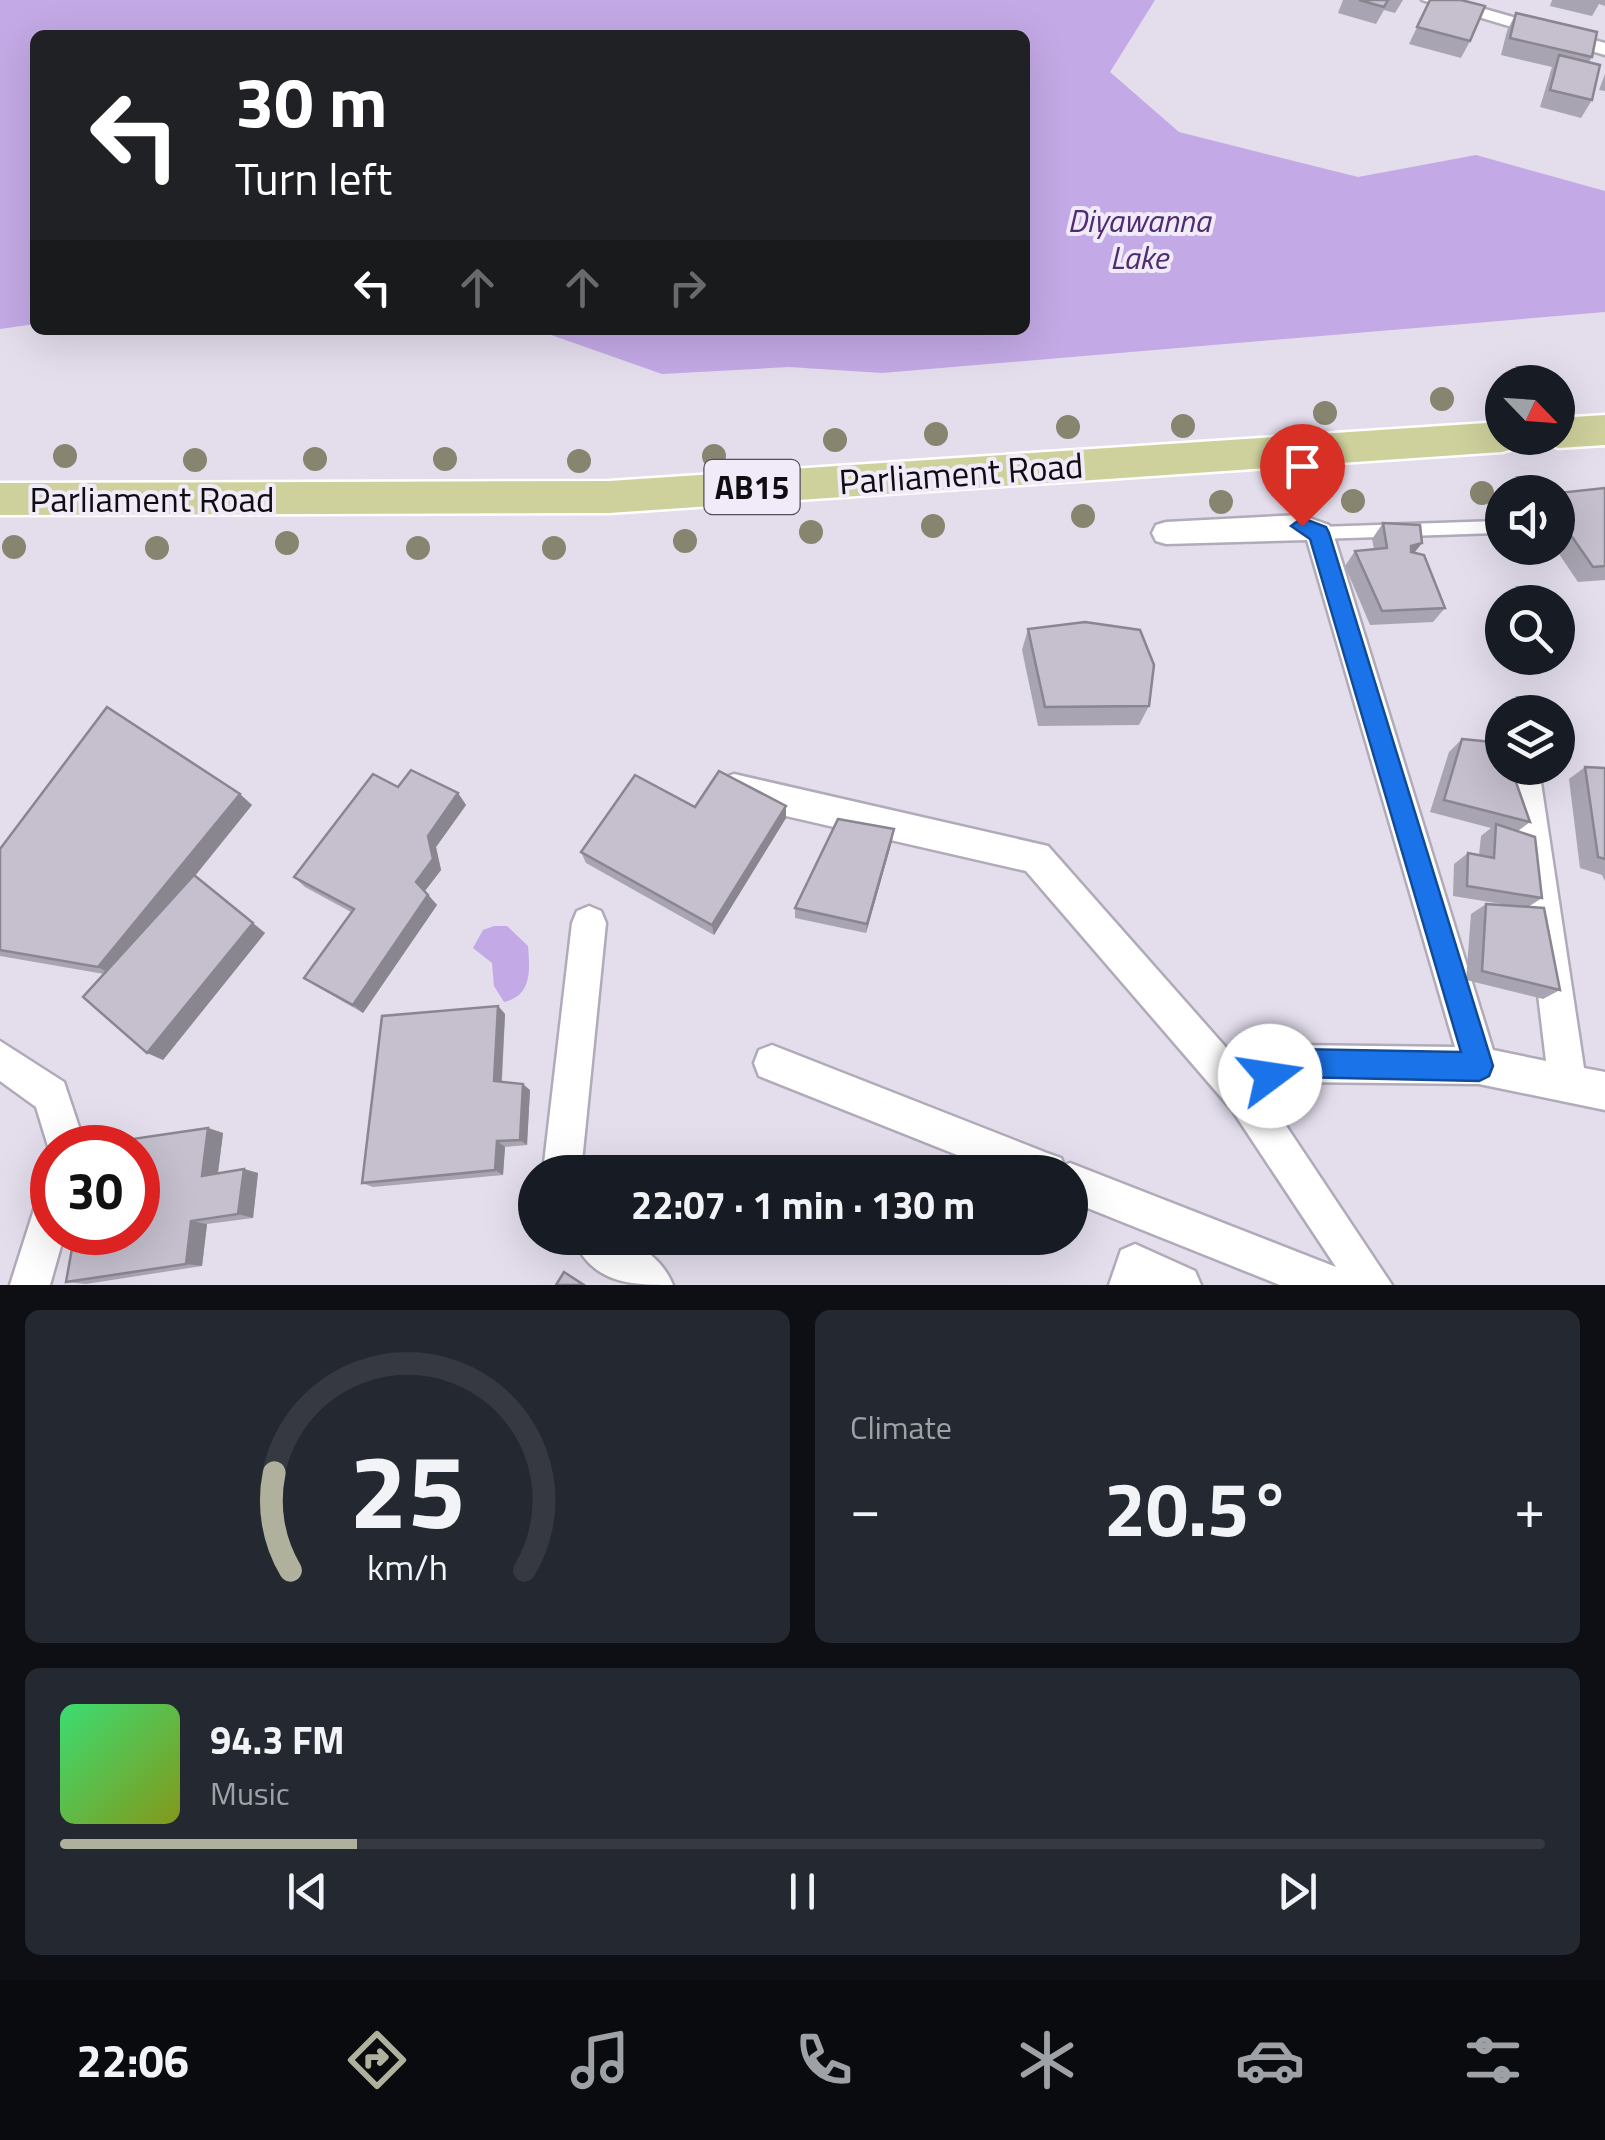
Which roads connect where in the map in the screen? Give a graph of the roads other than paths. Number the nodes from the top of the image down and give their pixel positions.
1 (1432, 0) edge
2 (1605, 49) edge
3 (1605, 430) edge
4 (1575, 432) edge
5 (1485, 438) edge
6 (0, 499) edge
7 (1485, 527) edge
8 (1166, 533) dead end
9 (1319, 533) junction
10 (1528, 786) dead end
11 (734, 789) edge
12 (589, 923) dead end
13 (0, 1060) edge
14 (772, 1064) dead end
15 (1479, 1066) junction
16 (1567, 1082) junction
17 (1605, 1091) edge
18 (1244, 1097) junction
19 (60, 1125) edge
20 (564, 1155) edge
21 (1004, 1155) edge
22 (1088, 1189) edge
23 (39, 1255) edge
24 (615, 1255) edge
25 (30, 1285) edge
26 (653, 1285) edge
27 (1129, 1285) edge
28 (1180, 1285) edge
29 (1330, 1285) edge
30 (1372, 1285) edge

1 - 2 street
3 - 4 main road
5 - 6 main road, Parliament Road / AB15
7 - 9 lane
8 - 9 street
9 - 15 street
10 - 16 street
11 - 18 street
12 - 20 street
13 - 19 street
14 - 21 street
15 - 16 street
15 - 18 street
16 - 17 street
18 - 30 street
22 - 29 street
23 - 25 street
24 - 26 street
27 - 28 street

